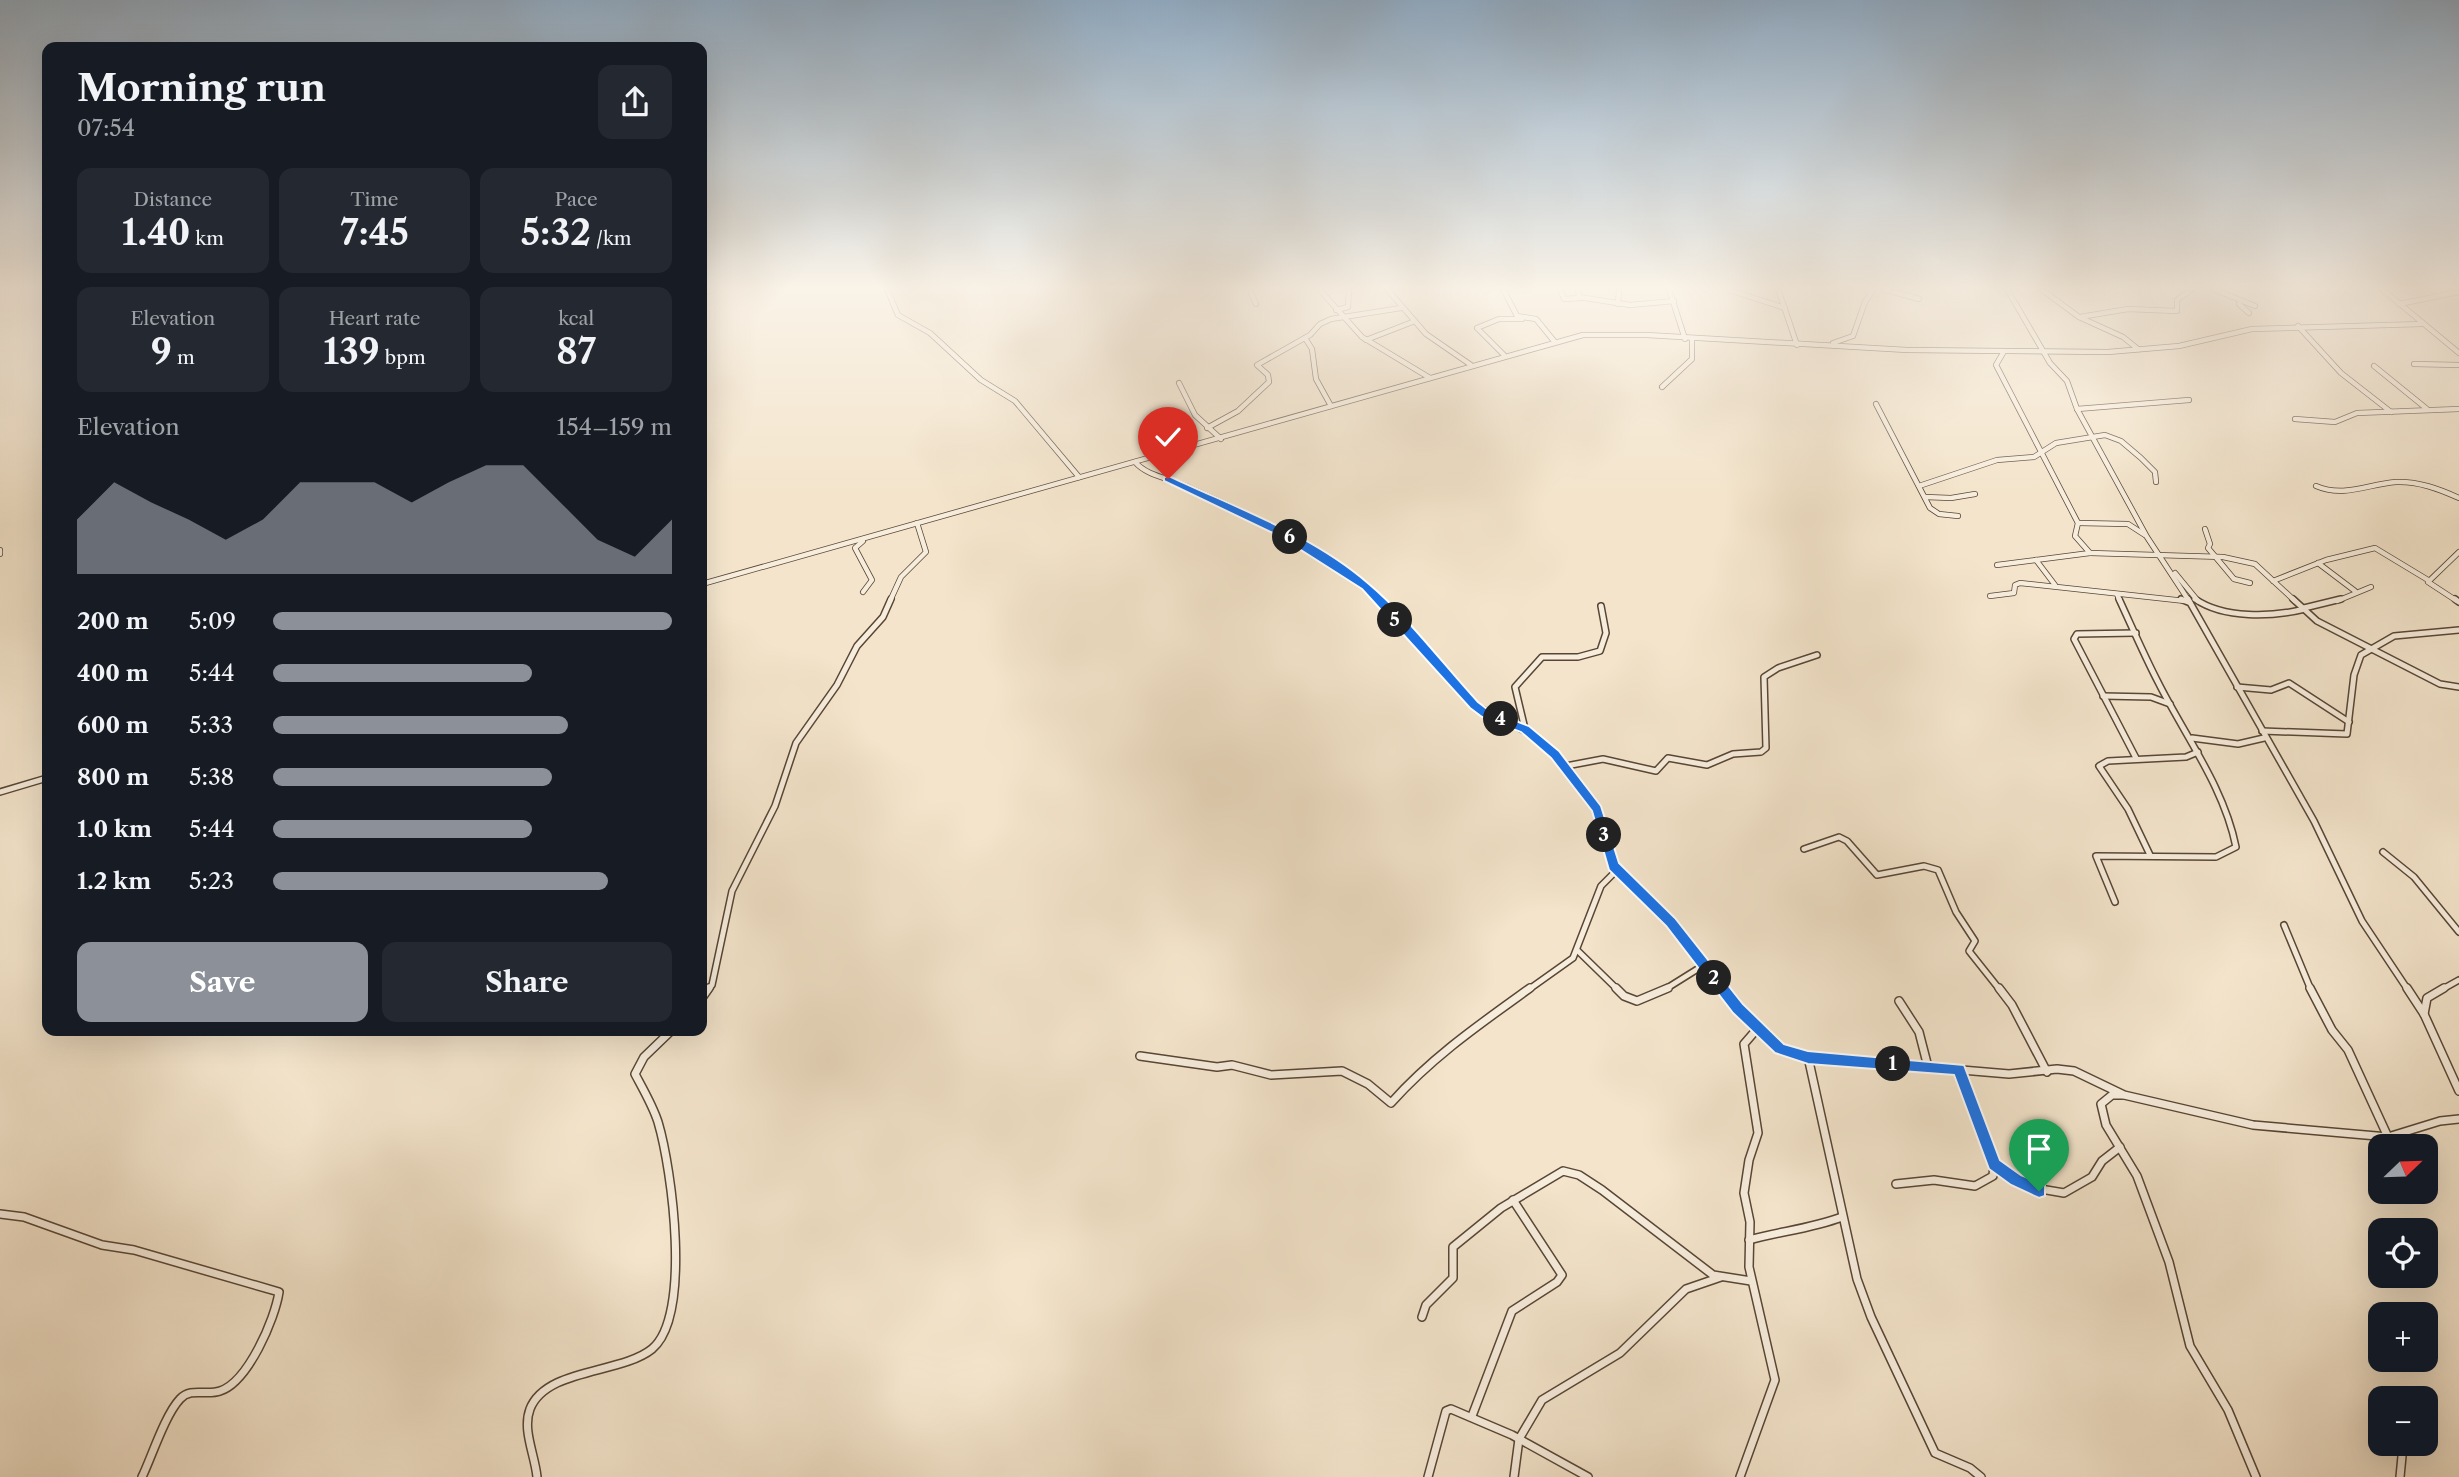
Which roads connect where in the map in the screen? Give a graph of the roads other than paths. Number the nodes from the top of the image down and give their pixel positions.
1 (957, 358) edge
2 (1270, 358) edge
3 (1311, 358) edge
4 (1396, 358) edge
5 (1460, 358) edge
6 (1494, 358) edge
7 (1693, 358) edge
8 (2001, 358) edge
9 (2047, 358) edge
10 (2323, 358) edge
11 (2414, 363) dead end
12 (1471, 365) junction
13 (2459, 365) edge
14 (2374, 366) dead end
15 (1430, 378) junction
16 (1179, 383) dead end
17 (1662, 387) dead end
18 (2189, 400) dead end
19 (1876, 404) dead end
20 (1331, 406) junction
21 (2077, 409) junction
22 (2427, 409) junction
23 (2459, 409) edge
24 (2391, 412) junction
25 (2295, 419) dead end
26 (1207, 428) junction
27 (2093, 437) junction
28 (1221, 439) junction
29 (2040, 452) junction
30 (1135, 462) junction
31 (1079, 477) junction
32 (2156, 482) dead end
33 (1919, 486) junction
34 (2316, 486) dead end
35 (1975, 494) dead end
36 (1925, 497) junction
37 (2459, 498) edge
38 (1958, 516) dead end
39 (917, 523) junction
40 (2078, 523) junction
41 (2205, 529) dead end
42 (872, 536) junction
43 (2147, 537) junction
44 (2459, 552) edge
45 (2090, 553) junction
46 (2162, 556) junction
47 (2216, 557) junction
48 (2036, 560) junction
49 (2318, 563) junction
50 (1997, 565) dead end
51 (2428, 580) junction
52 (2273, 581) junction
53 (707, 583) edge
54 (2250, 583) dead end
55 (2055, 585) junction
56 (2371, 587) dead end
57 (863, 592) dead end
58 (2355, 592) junction
59 (2118, 594) junction
60 (1990, 596) dead end
61 (2188, 602) junction
62 (2459, 602) edge
63 (1601, 606) dead end
64 (2305, 609) junction
65 (2459, 630) edge
66 (2136, 633) junction
67 (2371, 648) junction
68 (1817, 655) dead end
69 (2236, 687) junction
70 (2459, 687) edge
71 (2103, 696) junction
72 (2170, 704) junction
73 (2349, 722) junction
74 (1525, 729) junction
75 (2263, 735) junction
76 (2192, 738) junction
77 (2198, 752) junction
78 (2136, 758) junction
79 (1566, 766) junction
80 (42, 779) edge
81 (0, 792) edge
82 (1804, 849) dead end
83 (2382, 852) dead end
84 (2150, 855) junction
85 (1617, 870) junction
86 (2115, 902) dead end
87 (2284, 925) dead end
88 (2459, 932) edge
89 (1578, 951) junction
90 (1704, 965) junction
91 (2459, 980) edge
92 (707, 992) edge
93 (1899, 1001) dead end
94 (2424, 1014) junction
95 (1757, 1029) junction
96 (666, 1036) edge
97 (1140, 1056) dead end
98 (1808, 1057) junction
99 (1928, 1067) junction
100 (1959, 1069) junction
101 (2047, 1072) junction
102 (2459, 1091) edge
103 (2124, 1095) junction
104 (2459, 1119) edge
105 (2387, 1134) edge
106 (2405, 1134) edge
107 (2368, 1135) edge
108 (2120, 1147) junction
109 (1994, 1164) junction
110 (1896, 1184) dead end
111 (1513, 1200) junction
112 (0, 1214) edge
113 (1842, 1217) junction
114 (1749, 1240) junction
115 (1721, 1277) junction
116 (1751, 1281) junction
117 (1422, 1317) dead end
118 (1472, 1416) junction
119 (1519, 1439) junction
120 (2402, 1456) dead end
121 (142, 1477) edge
122 (537, 1477) edge
123 (1428, 1477) edge
124 (1514, 1477) edge
125 (1588, 1477) edge
126 (1740, 1477) edge
127 (1981, 1477) edge
128 (2256, 1477) edge
129 (2400, 1477) edge

1 - 31 street
2 - 26 street
3 - 20 street
4 - 15 street
5 - 12 street
6 - 12 street
7 - 17 street
8 - 29 street
9 - 21 street
10 - 24 street
11 - 13 street
12 - 15 street
14 - 22 street
15 - 20 street
16 - 26 street
18 - 21 street
19 - 33 street
20 - 28 street
21 - 27 street
22 - 23 street
22 - 24 street
24 - 25 street
26 - 28 street
27 - 29 street
27 - 32 street
27 - 43 street
28 - 30 street
29 - 33 street
29 - 40 street
30 - 31 street
30 - 74 street
31 - 39 street
33 - 36 street
34 - 37 street
35 - 36 street
36 - 38 street
39 - 42 street
39 - 92 street
40 - 43 street
40 - 45 street
41 - 47 street
42 - 53 street
42 - 57 street
43 - 46 street
44 - 51 street
45 - 46 street
45 - 48 street
46 - 47 street
46 - 61 street
46 - 64 street
47 - 52 street
47 - 54 street
48 - 50 street
48 - 55 street
49 - 51 street
49 - 52 street
49 - 58 street
51 - 62 street
52 - 64 street
55 - 59 street
55 - 60 street
56 - 58 street
58 - 64 street
59 - 61 street
59 - 66 street
61 - 69 street
63 - 74 street
64 - 67 street
65 - 67 street
66 - 71 street
66 - 72 street
67 - 70 street
67 - 73 street
68 - 79 street
69 - 73 street
69 - 75 street
71 - 72 street
71 - 78 street
72 - 76 street
73 - 75 street
74 - 79 street
75 - 76 street
75 - 94 street
76 - 77 street
77 - 78 street
77 - 84 street
78 - 84 street
79 - 85 street
80 - 81 street
82 - 101 street
83 - 88 street
84 - 86 street
85 - 89 street
85 - 90 street
87 - 105 street
89 - 90 street
89 - 97 street
90 - 95 street
91 - 94 street
93 - 99 street
94 - 102 street
95 - 98 street
95 - 114 street
96 - 122 street
98 - 99 street
98 - 113 street
99 - 100 street
100 - 101 street
100 - 109 street
101 - 103 street
103 - 107 street
103 - 108 street
104 - 106 street
108 - 109 street
108 - 128 street
109 - 110 street
111 - 115 street
111 - 117 street
111 - 118 street
112 - 121 street
113 - 114 street
113 - 127 street
114 - 116 street
115 - 116 street
115 - 119 street
116 - 126 street
118 - 119 street
118 - 123 street
119 - 124 street
119 - 125 street
120 - 129 street

